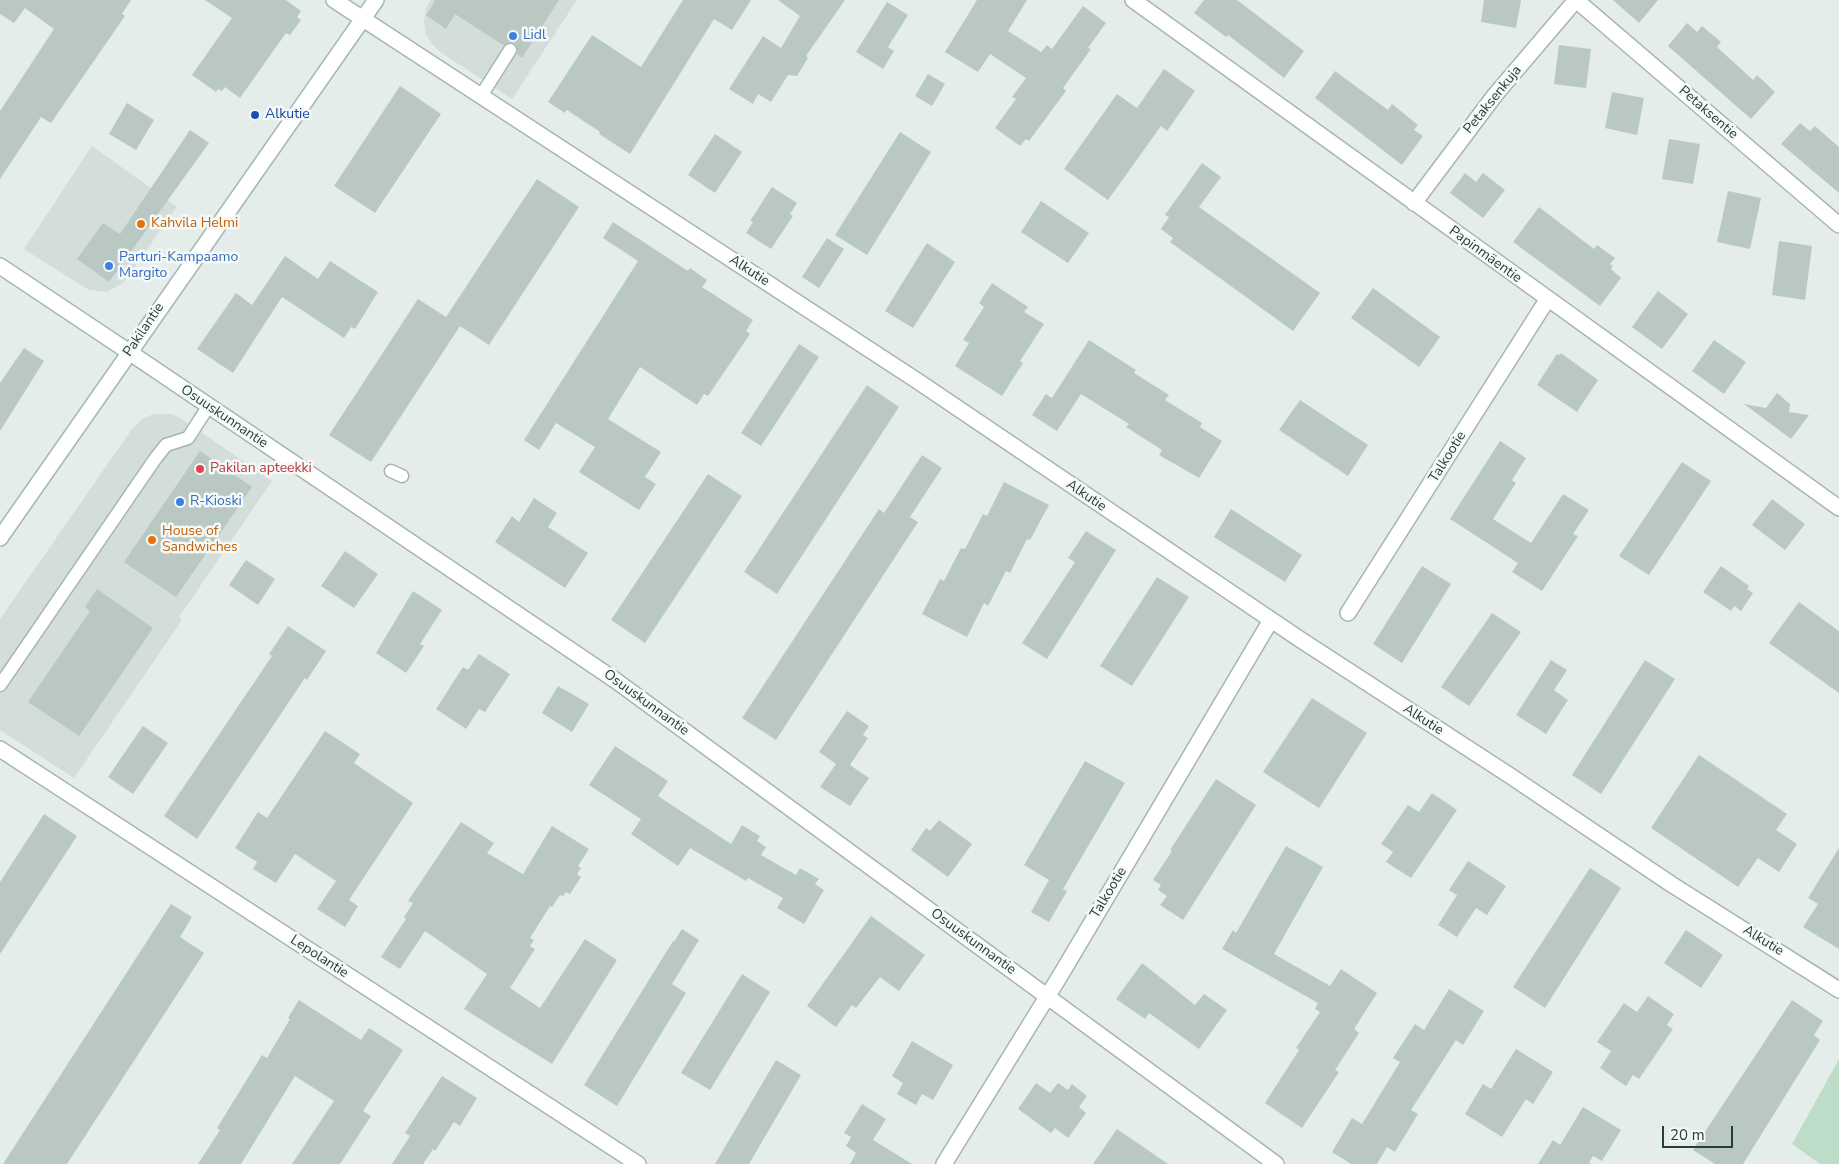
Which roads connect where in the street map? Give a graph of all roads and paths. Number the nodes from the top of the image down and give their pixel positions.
1 (334, 0) edge
2 (376, 0) edge
3 (1133, 0) edge
4 (1576, 0) edge
5 (362, 19) junction
6 (510, 50) dead end
7 (481, 96) junction
8 (1414, 202) junction
9 (1839, 225) edge
10 (0, 266) edge
11 (1547, 300) junction
12 (128, 352) junction
13 (208, 407) junction
14 (1839, 508) edge
15 (0, 538) edge
16 (1348, 613) dead end
17 (1271, 620) junction
18 (0, 686) edge
19 (0, 749) edge
20 (1839, 990) edge
21 (1047, 997) junction
22 (638, 1164) edge
23 (944, 1164) edge
24 (1276, 1164) edge

1 - 5 street, Alkutie
2 - 5 street, Pakilantie
3 - 8 street, Papinmäentie
4 - 8 street, Petaksenkuja
4 - 9 street, Petaksentie
5 - 7 street, Alkutie
5 - 12 street, Pakilantie
6 - 7 lane
7 - 17 street, Alkutie
8 - 11 street, Papinmäentie
10 - 12 street, Osuuskunnantie
11 - 14 street, Papinmäentie
11 - 16 street, Talkootie
12 - 13 street, Osuuskunnantie
12 - 15 street, Pakilantie
13 - 18 lane
13 - 21 street, Osuuskunnantie
17 - 20 street, Alkutie
17 - 21 street, Talkootie
19 - 22 street, Lepolantie
21 - 23 street, Talkootie
21 - 24 street, Osuuskunnantie

